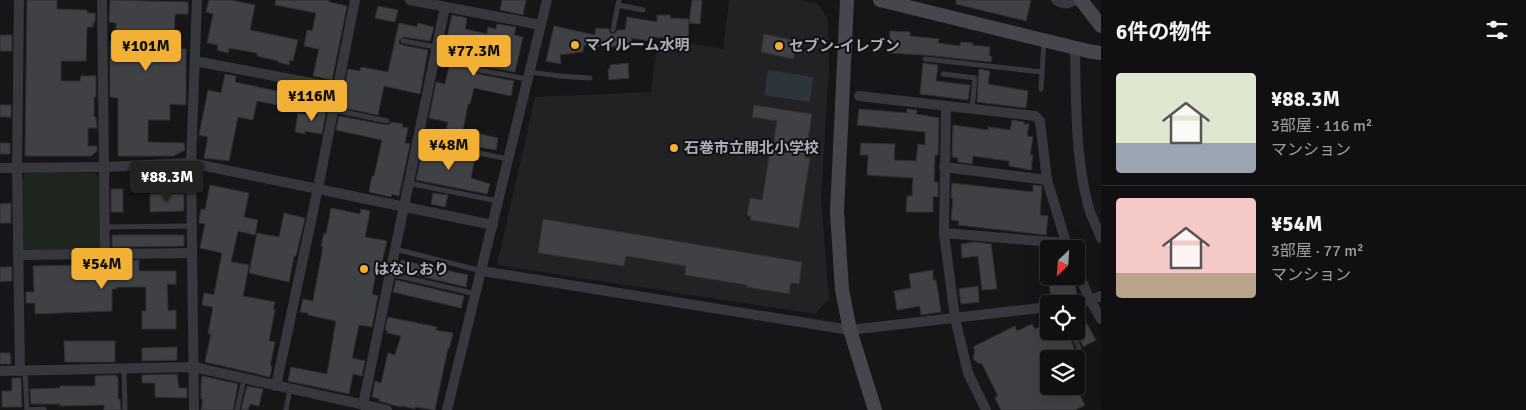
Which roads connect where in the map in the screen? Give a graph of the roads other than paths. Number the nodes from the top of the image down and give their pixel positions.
1 (19, 0) edge
2 (102, 0) edge
3 (197, 0) edge
4 (356, 0) edge
5 (410, 0) edge
6 (546, 0) edge
7 (847, 0) edge
8 (880, 0) edge
9 (1056, 0) edge
10 (1076, 0) edge
11 (1081, 0) edge
12 (618, 3) edge
13 (439, 4) edge
14 (643, 10) dead end
15 (540, 25) junction
16 (1099, 26) edge
17 (614, 30) dead end
18 (1044, 40) junction
19 (403, 41) dead end
20 (436, 47) junction
21 (1075, 48) junction
22 (1101, 53) edge
23 (925, 59) dead end
24 (195, 61) junction
25 (479, 70) dead end
26 (1042, 72) junction
27 (942, 74) dead end
28 (528, 75) junction
29 (590, 78) dead end
30 (338, 88) junction
31 (1042, 89) dead end
32 (858, 96) dead end
33 (946, 106) junction
34 (972, 109) junction
35 (334, 110) junction
36 (387, 121) dead end
37 (417, 140) junction
38 (508, 159) junction
39 (191, 164) junction
40 (105, 167) junction
41 (944, 167) junction
42 (0, 168) edge
43 (16, 168) junction
44 (1047, 180) junction
45 (408, 183) junction
46 (318, 188) junction
47 (498, 201) junction
48 (403, 206) junction
49 (493, 225) junction
50 (192, 226) junction
51 (105, 227) junction
52 (944, 233) junction
53 (1101, 238) edge
54 (1065, 240) edge
55 (1040, 243) edge
56 (395, 249) junction
57 (192, 253) junction
58 (105, 254) junction
59 (18, 256) junction
60 (482, 271) junction
61 (390, 274) junction
62 (1083, 285) edge
63 (476, 294) junction
64 (1101, 296) edge
65 (1090, 300) junction
66 (1085, 301) edge
67 (1040, 308) edge
68 (955, 318) junction
69 (1101, 319) edge
70 (850, 330) junction
71 (1076, 340) edge
72 (1080, 348) dead end
73 (194, 367) junction
74 (124, 368) junction
75 (0, 371) edge
76 (23, 371) junction
77 (244, 378) junction
78 (276, 386) junction
79 (290, 389) junction
80 (364, 407) edge
81 (44, 409) edge
82 (125, 410) edge
83 (194, 410) edge
84 (238, 410) edge
85 (286, 410) edge
86 (387, 410) edge
87 (447, 410) edge
88 (875, 410) edge
89 (986, 410) edge

1 - 43 street
2 - 40 street
3 - 24 street
4 - 30 street
5 - 13 street
6 - 15 street
7 - 70 street
8 - 18 street
9 - 10 street
11 - 16 street
12 - 14 lane
12 - 17 lane
13 - 15 street
13 - 20 street
15 - 28 street
18 - 21 street
18 - 26 lane
19 - 20 lane
20 - 37 street
21 - 22 street
21 - 53 street
23 - 26 lane
24 - 30 street
24 - 39 street
25 - 28 lane
26 - 31 lane
27 - 34 lane
28 - 29 lane
28 - 38 street
30 - 35 street
32 - 33 street
33 - 34 street
33 - 41 street
34 - 44 street
35 - 36 lane
35 - 46 street
37 - 38 lane
37 - 45 street
38 - 47 street
39 - 40 street
39 - 46 street
39 - 50 street
40 - 43 street
40 - 51 street
41 - 44 street
41 - 52 street
42 - 43 street
43 - 59 street
44 - 54 street
45 - 47 lane
45 - 48 street
46 - 48 street
46 - 78 street
47 - 49 street
48 - 49 street
48 - 56 street
49 - 60 street
50 - 51 lane
50 - 57 street
51 - 58 street
52 - 55 street
52 - 68 street
56 - 60 lane
56 - 61 street
57 - 58 street
57 - 73 street
58 - 59 street
59 - 76 street
60 - 63 street
60 - 70 street
61 - 63 lane
61 - 80 street
62 - 65 street
63 - 87 street
64 - 65 street
65 - 66 street
65 - 69 street
67 - 68 street
68 - 70 street
68 - 89 street
70 - 88 street
71 - 72 lane
73 - 74 street
73 - 77 street
73 - 83 street
74 - 76 street
74 - 82 lane
75 - 76 street
76 - 81 lane
77 - 78 street
77 - 84 lane
78 - 79 street
79 - 80 street
79 - 85 lane
80 - 86 street

